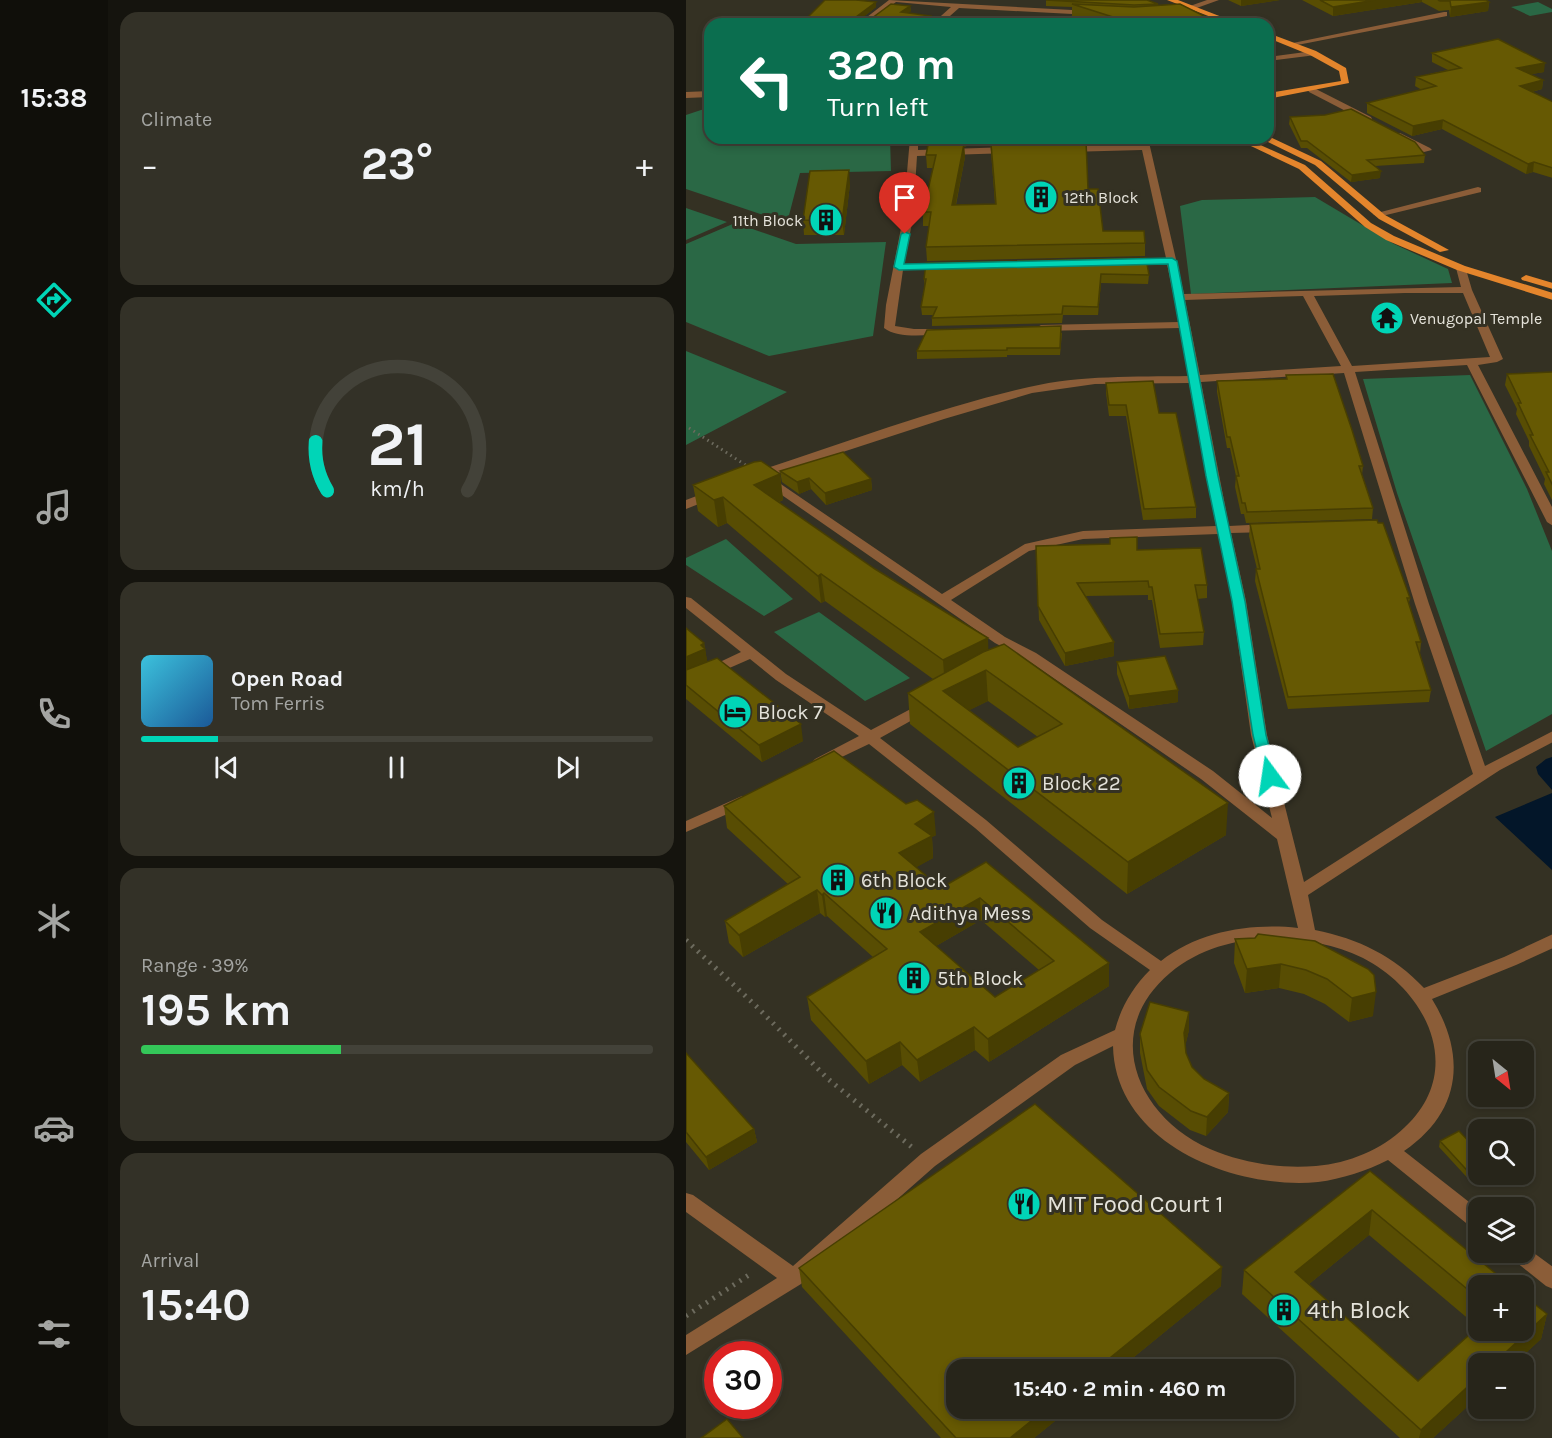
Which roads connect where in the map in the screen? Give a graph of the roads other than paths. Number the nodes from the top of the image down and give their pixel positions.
1 (895, 0) edge
2 (1171, 0) edge
3 (1215, 0) edge
4 (1070, 4) edge
5 (958, 5) junction
6 (1190, 8) junction
7 (1089, 13) junction
8 (1100, 13) edge
9 (1171, 14) edge
10 (1444, 14) edge
11 (870, 18) edge
12 (943, 18) edge
13 (1219, 18) edge
14 (1274, 38) edge
15 (1292, 44) junction
16 (1313, 53) junction
17 (1274, 58) edge
18 (704, 87) edge
19 (686, 88) edge
20 (1312, 90) junction
21 (704, 94) edge
22 (686, 95) edge
23 (1274, 95) edge
24 (1375, 123) edge
25 (1396, 134) edge
26 (1274, 143) edge
27 (914, 144) edge
28 (1118, 144) edge
29 (1145, 144) edge
30 (1251, 144) edge
31 (1051, 149) edge
32 (1017, 150) edge
33 (1427, 150) dead end
34 (913, 153) junction
35 (1478, 190) dead end
36 (1378, 214) junction
37 (1172, 261) junction
38 (1113, 262) edge
39 (958, 266) edge
40 (899, 267) junction
41 (1461, 268) junction
42 (1553, 286) edge
43 (1467, 291) junction
44 (1307, 293) junction
45 (1180, 297) junction
46 (1553, 297) edge
47 (1185, 325) junction
48 (1035, 328) edge
49 (957, 331) edge
50 (1471, 362) junction
51 (1348, 369) junction
52 (1195, 379) junction
53 (730, 487) edge
54 (686, 505) edge
55 (1552, 520) edge
56 (1282, 528) edge
57 (1224, 530) junction
58 (942, 600) junction
59 (686, 601) edge
60 (750, 653) junction
61 (1031, 656) junction
62 (1010, 665) edge
63 (686, 683) edge
64 (939, 700) edge
65 (1553, 736) edge
66 (870, 737) junction
67 (804, 770) edge
68 (1481, 776) junction
69 (753, 795) edge
70 (686, 828) edge
71 (1285, 837) junction
72 (1299, 893) junction
73 (1306, 934) junction
74 (1553, 940) edge
75 (1161, 969) junction
76 (1422, 996) junction
77 (1123, 1034) junction
78 (1389, 1150) junction
79 (686, 1201) edge
80 (1468, 1213) edge
81 (1532, 1263) edge
82 (794, 1278) junction
83 (1553, 1280) edge
84 (686, 1346) edge

1 - 5 street
1 - 11 street
2 - 6 main road
3 - 6 street
4 - 7 street
5 - 7 street
5 - 12 street
6 - 9 street
6 - 13 main road
7 - 8 street
10 - 15 street
14 - 15 main road
15 - 16 main road
16 - 17 street
16 - 20 main road
18 - 19 street
20 - 23 main road
20 - 24 street
21 - 22 street
25 - 33 street
26 - 36 main road
27 - 34 street
28 - 31 street
29 - 37 street
30 - 41 main road
32 - 34 street
34 - 40 street
35 - 36 street
36 - 42 main road
37 - 38 street
37 - 45 street
39 - 40 street
40 - 49 street
41 - 43 street
41 - 46 main road
43 - 44 street
43 - 50 street
44 - 45 street
44 - 51 street
45 - 47 street
47 - 48 street
47 - 52 street
50 - 51 street
50 - 55 street
51 - 52 street
51 - 68 street
52 - 57 street
52 - 58 street
53 - 54 street
56 - 57 street
57 - 58 street
57 - 71 street
58 - 61 street
59 - 60 street
60 - 63 street
60 - 66 street
61 - 62 street
61 - 71 street
64 - 66 street
65 - 68 street
66 - 67 street
66 - 75 street
68 - 72 street
69 - 70 street
71 - 72 street
72 - 73 street
73 - 75 street
73 - 76 street
74 - 76 street
75 - 77 street
76 - 78 street
77 - 78 street
77 - 82 street
78 - 80 street
79 - 82 street
81 - 83 street
82 - 84 street

